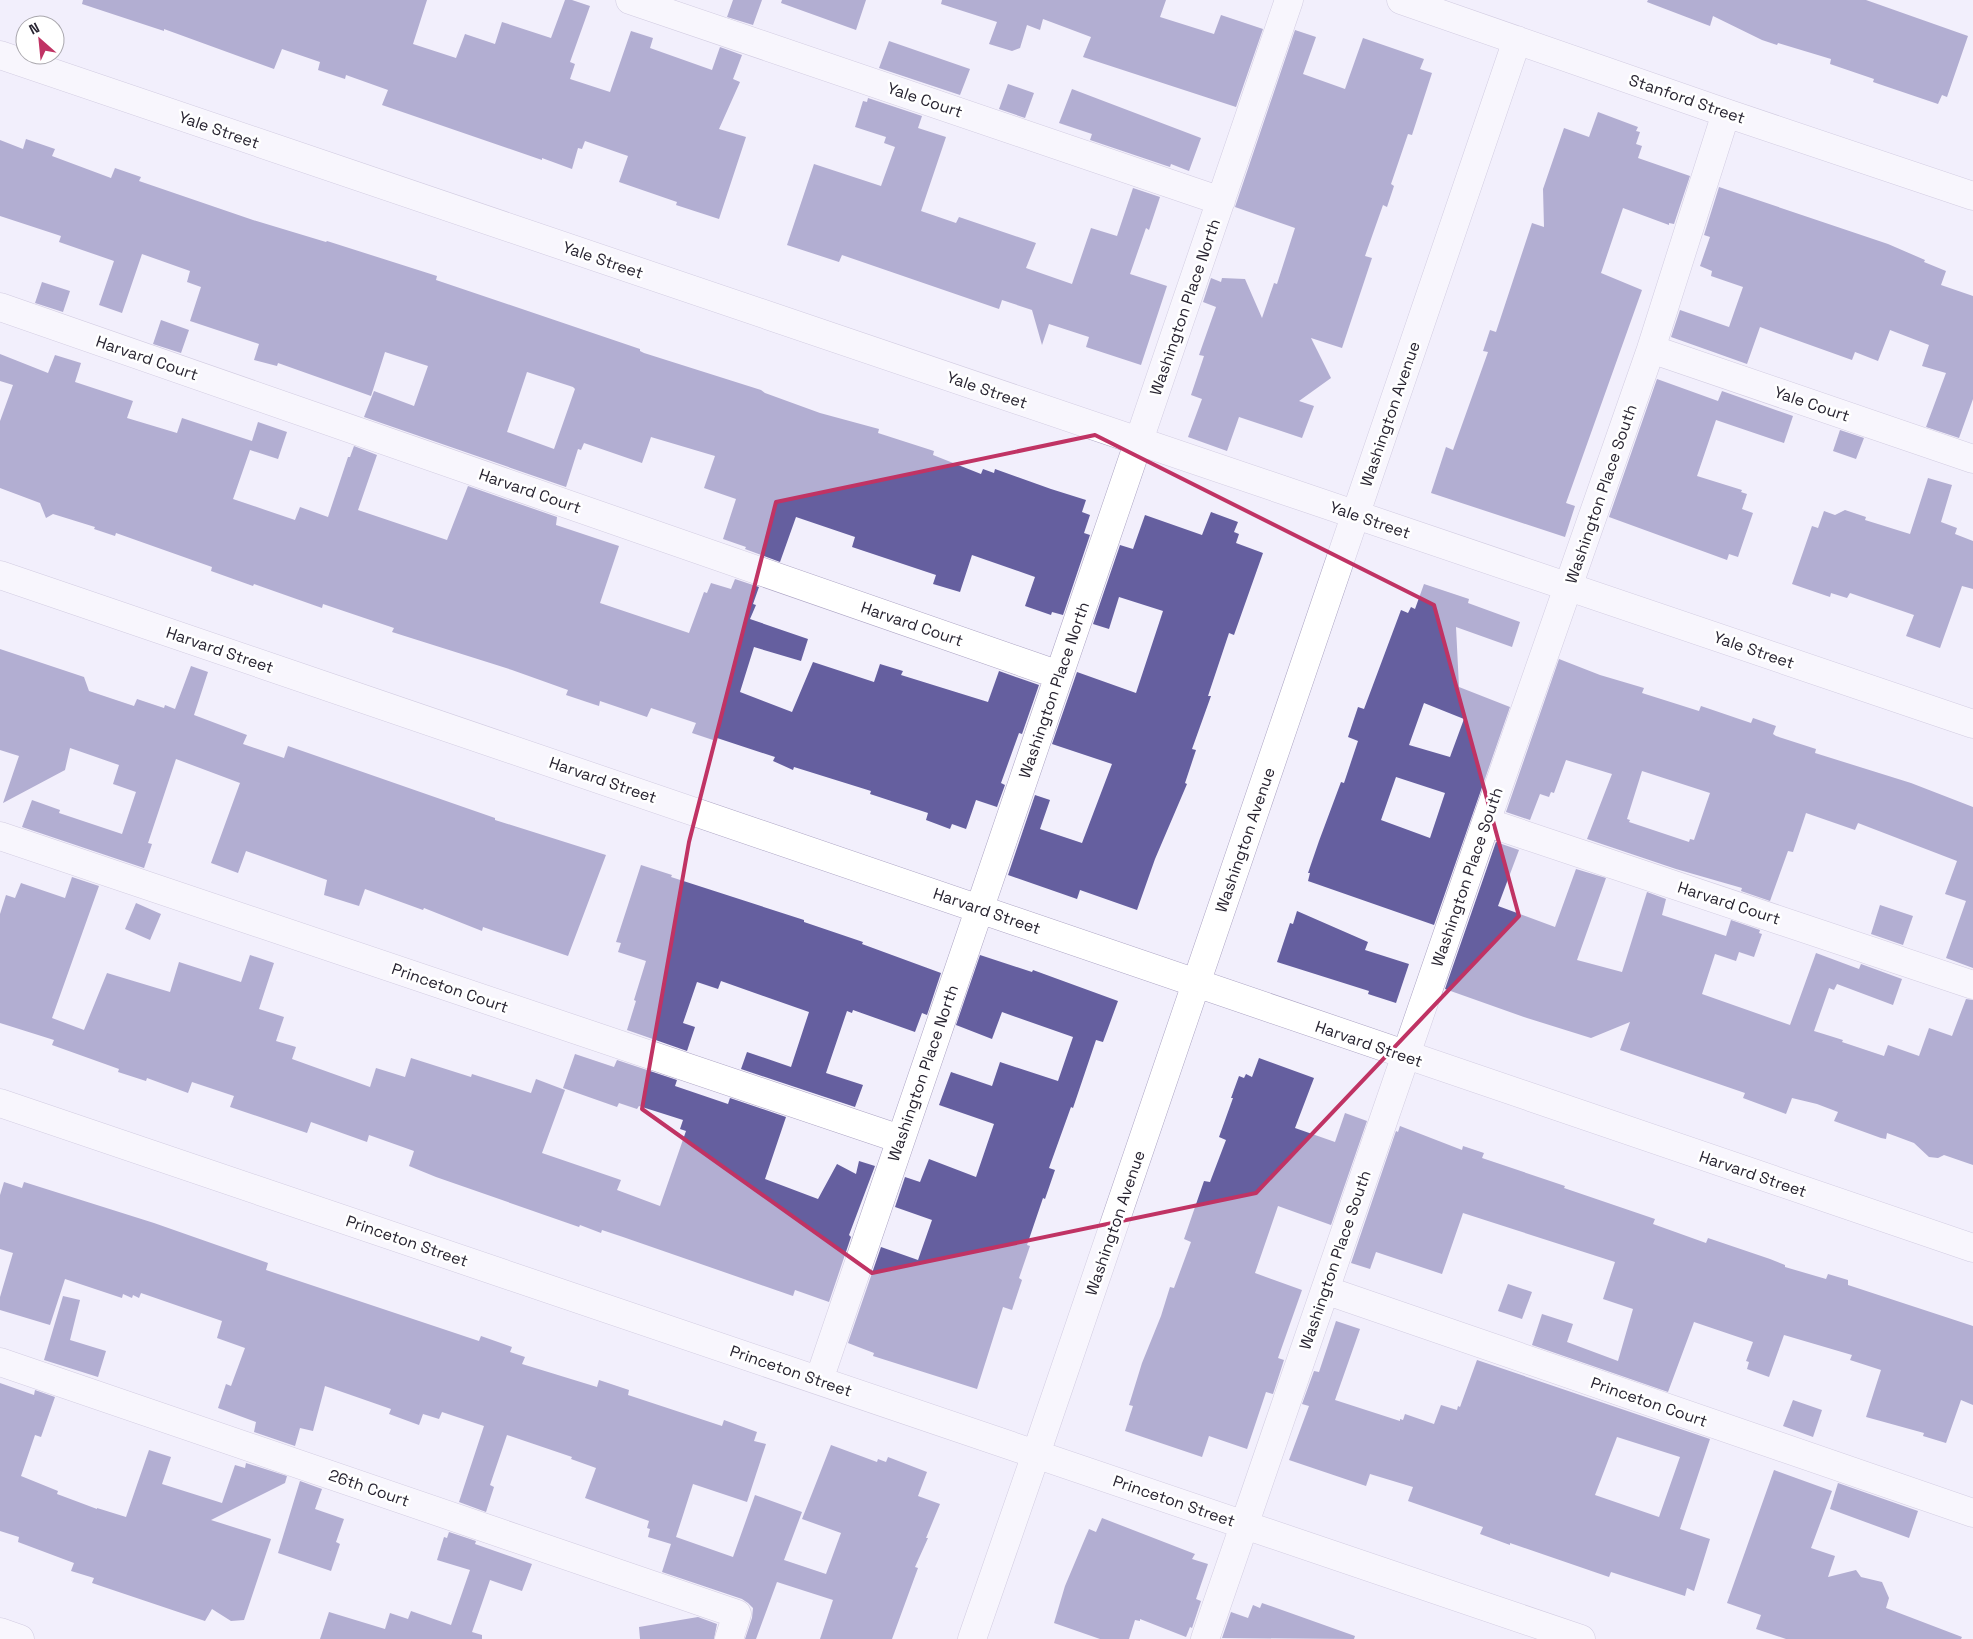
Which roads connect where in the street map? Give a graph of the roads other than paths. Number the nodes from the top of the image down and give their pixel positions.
1 (630, 0) edge
2 (1289, 0) edge
3 (1402, 0) edge
4 (1517, 40) junction
5 (0, 55) edge
6 (1726, 113) junction
7 (1973, 196) edge
8 (1221, 201) junction
9 (0, 307) edge
10 (1651, 348) junction
11 (1139, 441) junction
12 (1973, 459) edge
13 (1355, 515) junction
14 (0, 575) edge
15 (1569, 587) junction
16 (1059, 675) junction
17 (1973, 724) edge
18 (1486, 822) junction
19 (0, 836) edge
20 (980, 908) junction
21 (1196, 985) junction
22 (1973, 985) edge
23 (1404, 1056) junction
24 (0, 1103) edge
25 (900, 1139) junction
26 (1973, 1248) edge
27 (1324, 1290) junction
28 (0, 1362) edge
29 (818, 1380) junction
30 (1036, 1454) junction
31 (1973, 1513) edge
32 (1244, 1525) junction
33 (733, 1626) edge
34 (0, 1632) edge
35 (20, 1639) edge
36 (972, 1639) edge
37 (1205, 1639) edge
38 (1581, 1639) edge

1 - 8 street, Yale Court
2 - 8 street, Washington Place North
3 - 4 street, Stanford Street
4 - 6 street, Stanford Street
4 - 13 street, Washington Avenue
5 - 11 street, Yale Street
6 - 7 street, Stanford Street
6 - 10 street, Washington Place South
8 - 11 street, Washington Place North
9 - 16 street, Harvard Court
10 - 12 street, Yale Court
10 - 15 street, Washington Place South
11 - 13 street, Yale Street
11 - 16 street, Washington Place North
13 - 15 street, Yale Street
13 - 21 street, Washington Avenue
14 - 20 street, Harvard Street
15 - 17 street, Yale Street
15 - 18 street, Washington Place South
16 - 20 street, Washington Place North
18 - 22 street, Harvard Court
18 - 23 street, Washington Place South
19 - 25 street, Princeton Court
20 - 21 street, Harvard Street
20 - 25 street, Washington Place North
21 - 23 street, Harvard Street
21 - 30 street, Washington Avenue
23 - 26 street, Harvard Street
23 - 27 street, Washington Place South
24 - 29 street, Princeton Street
25 - 29 street, Washington Place North
27 - 31 street, Princeton Court
27 - 32 street, Washington Place South
28 - 33 street, 26th Court
29 - 30 street, Princeton Street
30 - 32 street, Princeton Street
30 - 36 street, Washington Avenue
32 - 37 street, Washington Place South
32 - 38 street, Princeton Street
34 - 35 street

